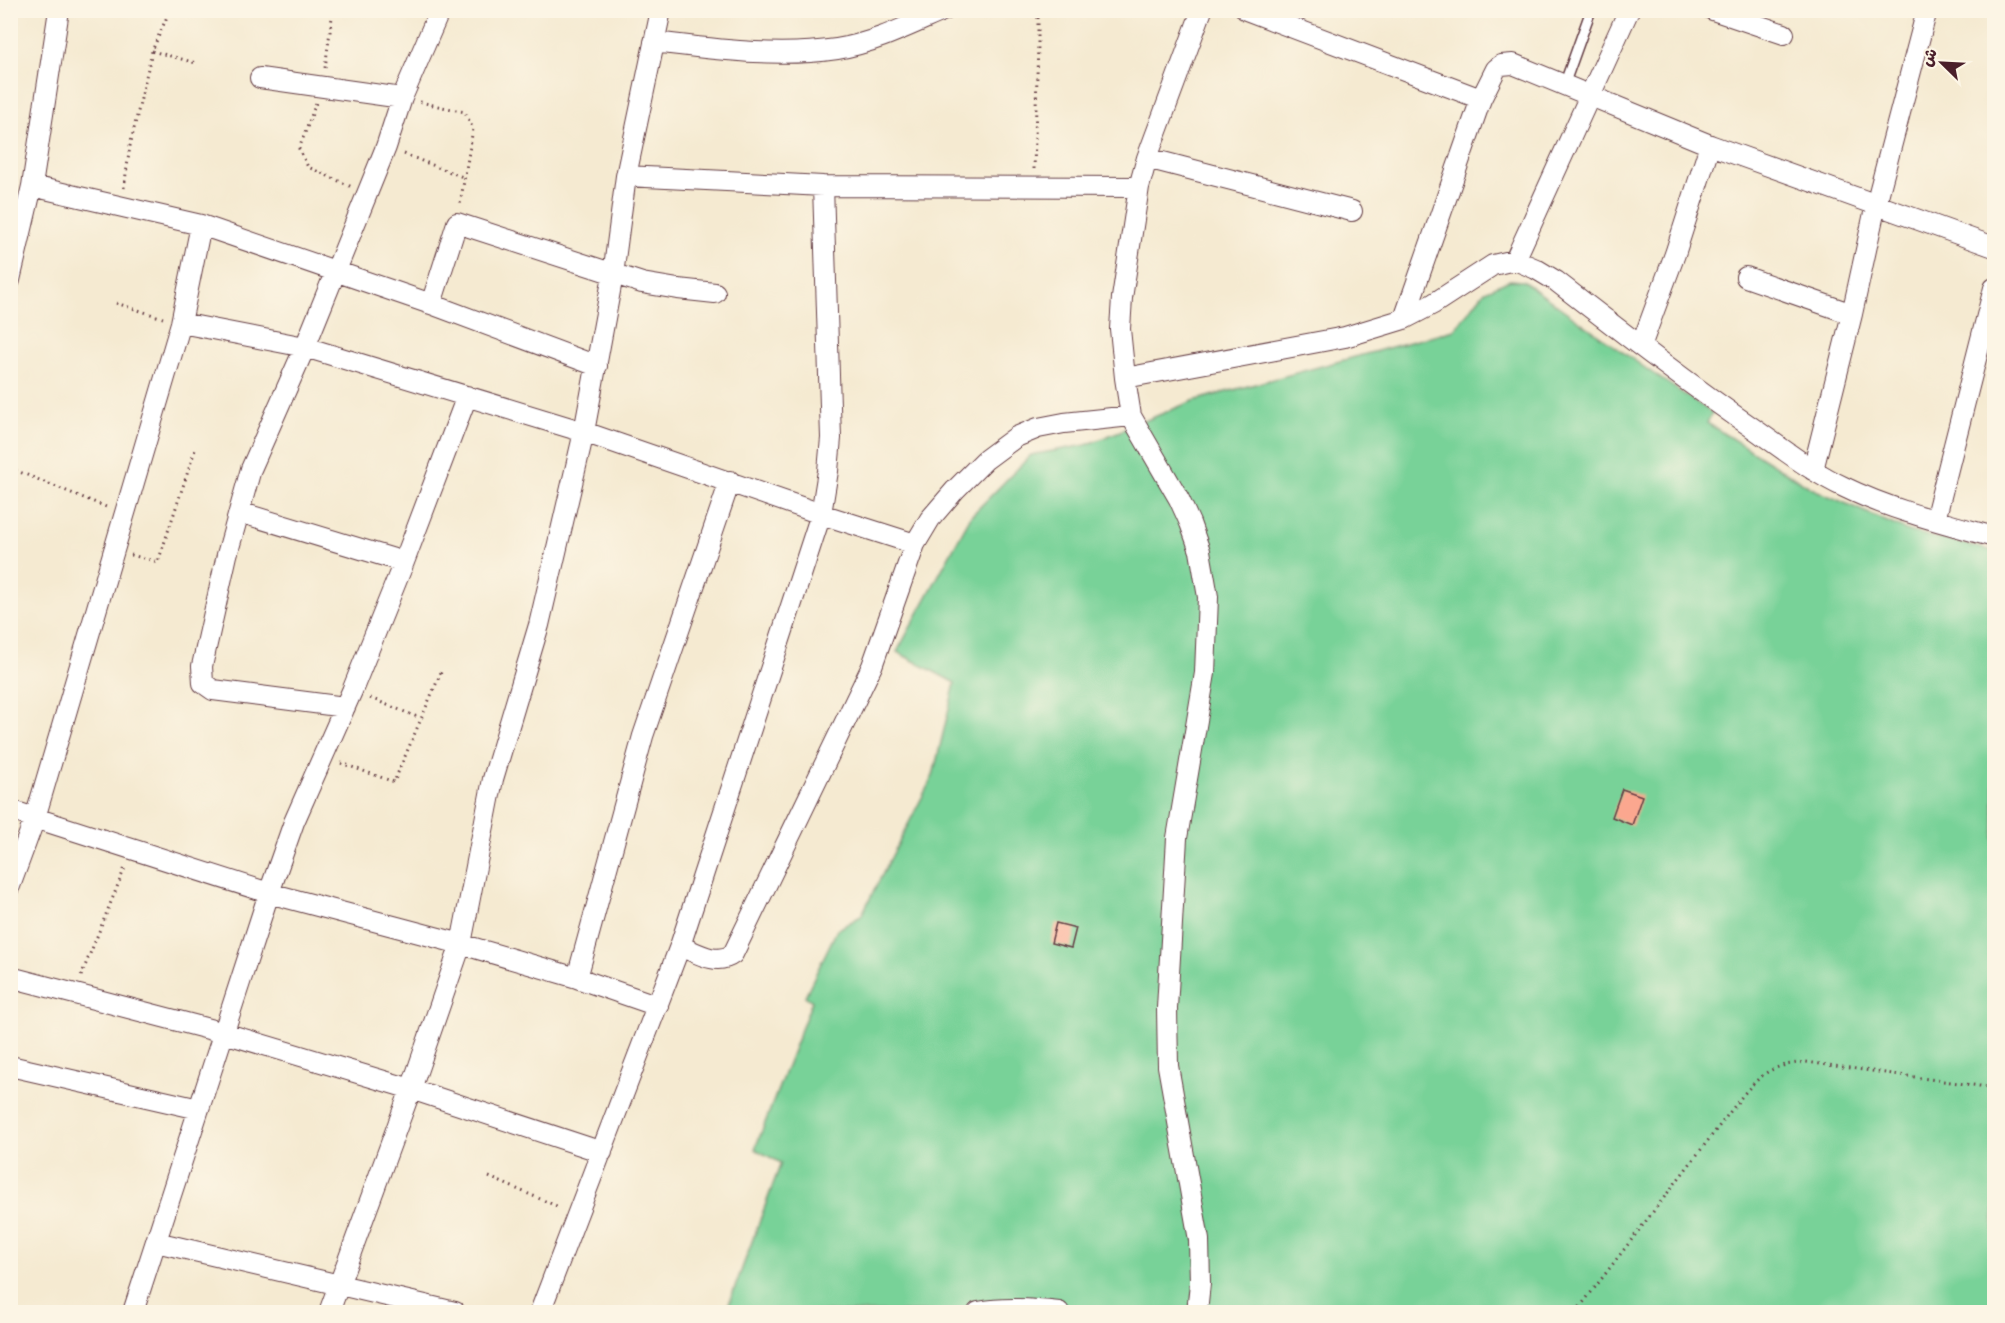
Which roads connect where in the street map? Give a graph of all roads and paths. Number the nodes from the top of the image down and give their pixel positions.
1 (59, 10) edge
2 (170, 10) edge
3 (333, 10) edge
4 (440, 10) edge
5 (661, 10) edge
6 (945, 10) edge
7 (1038, 10) edge
8 (1202, 10) edge
9 (1246, 10) edge
10 (1591, 10) edge
11 (1629, 10) edge
12 (1713, 10) edge
13 (1927, 10) edge
14 (1784, 34) dead end
15 (654, 42) junction
16 (152, 51) junction
17 (196, 63) dead end
18 (260, 78) dead end
19 (1564, 85) junction
20 (323, 86) junction
21 (1591, 96) junction
22 (402, 98) junction
23 (1481, 99) junction
24 (1710, 145) junction
25 (386, 147) junction
26 (1147, 158) junction
27 (626, 176) junction
28 (464, 177) junction
29 (32, 186) junction
30 (823, 186) junction
31 (1033, 186) junction
32 (1139, 187) junction
33 (367, 194) junction
34 (1876, 204) junction
35 (122, 205) junction
36 (1352, 211) dead end
37 (457, 224) junction
38 (201, 225) junction
39 (15, 238) edge
40 (1995, 247) edge
41 (1515, 260) junction
42 (334, 271) junction
43 (613, 275) junction
44 (1746, 277) dead end
45 (10, 280) edge
46 (1995, 288) edge
47 (715, 293) dead end
48 (116, 303) dead end
49 (431, 303) junction
50 (1852, 314) junction
51 (1404, 319) junction
52 (180, 323) junction
53 (1641, 346) junction
54 (305, 347) junction
55 (597, 366) junction
56 (1125, 378) junction
57 (467, 396) junction
58 (1131, 416) junction
59 (584, 432) junction
60 (196, 447) dead end
61 (10, 468) edge
62 (1813, 470) junction
63 (730, 481) junction
64 (239, 512) junction
65 (125, 514) junction
66 (821, 514) junction
67 (1935, 520) junction
68 (1995, 537) edge
69 (915, 544) junction
70 (113, 551) junction
71 (404, 562) junction
72 (442, 670) dead end
73 (348, 699) junction
74 (421, 718) junction
75 (323, 756) junction
76 (10, 810) edge
77 (35, 818) junction
78 (133, 850) junction
79 (10, 886) edge
80 (269, 892) junction
81 (461, 944) junction
82 (680, 946) junction
83 (10, 977) edge
84 (577, 978) junction
85 (74, 994) junction
86 (658, 1006) junction
87 (225, 1033) junction
88 (10, 1066) edge
89 (1995, 1088) edge
90 (411, 1089) junction
91 (199, 1109) junction
92 (602, 1152) junction
93 (489, 1177) dead end
94 (578, 1214) junction
95 (156, 1242) junction
96 (338, 1285) junction
97 (133, 1312) edge
98 (329, 1312) edge
99 (455, 1312) edge
100 (540, 1312) edge
101 (978, 1312) edge
102 (1059, 1312) edge
103 (1197, 1312) edge
104 (1576, 1312) edge

1 - 29 street
2 - 16 path
3 - 20 path
4 - 22 street
5 - 15 street
6 - 15 street
7 - 31 path
8 - 26 street
9 - 23 street
10 - 19 lane
11 - 21 street
12 - 14 street
13 - 34 street
15 - 27 street
16 - 17 path
16 - 35 path
18 - 20 street
19 - 21 street
19 - 23 street
20 - 22 street
20 - 33 path
21 - 24 street
21 - 41 street
22 - 25 street
22 - 28 path
23 - 51 street
24 - 34 street
24 - 53 street
25 - 28 path
25 - 33 street
26 - 32 street
26 - 36 street
27 - 30 street
27 - 43 street
28 - 37 path
29 - 35 street
29 - 39 street
30 - 31 street
30 - 66 street
31 - 32 street
32 - 56 street
33 - 42 street
34 - 40 street
34 - 50 street
35 - 38 street
37 - 43 street
37 - 49 street
38 - 42 street
38 - 52 street
39 - 45 street
41 - 51 street
41 - 53 street
42 - 49 street
42 - 54 street
43 - 47 street
43 - 55 street
44 - 50 street
46 - 67 street
48 - 52 path
49 - 55 street
50 - 62 street
51 - 56 street
52 - 54 street
52 - 65 street
53 - 62 street
54 - 57 street
54 - 64 street
55 - 59 street
56 - 58 street
57 - 59 street
57 - 71 street
58 - 69 street
58 - 103 street
59 - 63 street
59 - 81 street
60 - 70 path
61 - 65 path
62 - 67 street
63 - 66 street
63 - 84 street
64 - 71 street
64 - 73 street
65 - 70 street
66 - 69 street
66 - 82 street
67 - 68 street
69 - 82 street
70 - 77 street
71 - 73 street
72 - 74 path
73 - 74 path
73 - 75 street
74 - 75 path
75 - 80 street
76 - 77 street
77 - 78 street
77 - 79 street
78 - 80 street
78 - 85 path
80 - 81 street
80 - 87 street
81 - 84 street
81 - 90 street
82 - 86 street
83 - 85 street
84 - 86 street
85 - 87 street
86 - 92 street
87 - 90 street
87 - 91 street
88 - 91 street
89 - 104 path
90 - 92 street
90 - 96 street
91 - 95 street
92 - 94 street
93 - 94 path
94 - 100 street
95 - 96 street
95 - 97 street
96 - 98 street
96 - 99 street
101 - 102 street

